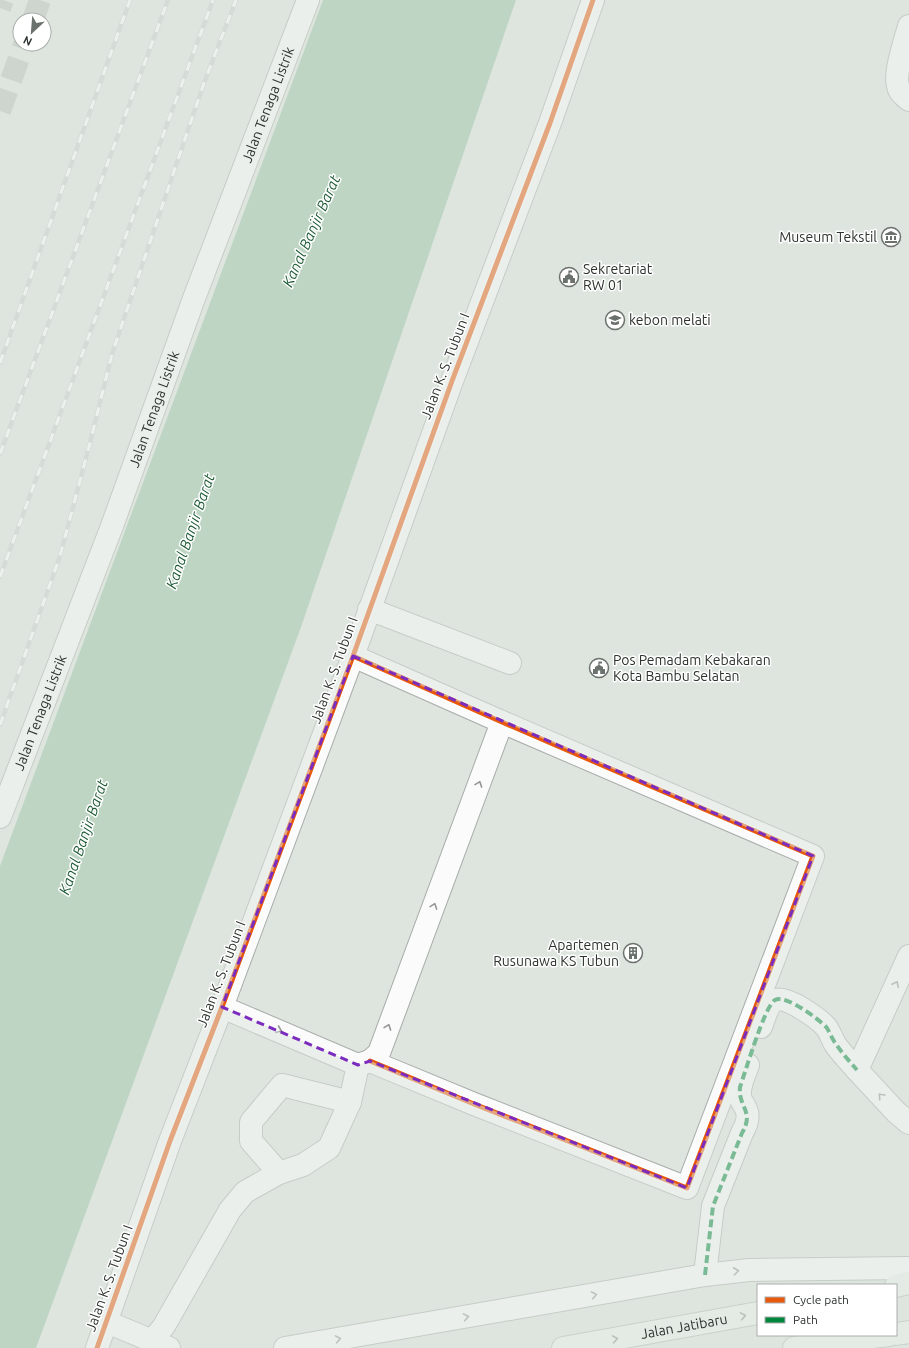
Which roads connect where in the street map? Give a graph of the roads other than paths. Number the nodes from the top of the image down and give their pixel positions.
1 (308, 0) edge
2 (593, 0) edge
3 (909, 26) edge
4 (909, 100) edge
5 (369, 610) junction
6 (353, 656) junction
7 (510, 663) dead end
8 (502, 722) junction
9 (0, 817) edge
10 (909, 956) edge
11 (222, 1007) junction
12 (364, 1063) junction
13 (857, 1070) junction
14 (350, 1102) junction
15 (909, 1123) edge
16 (279, 1173) junction
17 (909, 1268) edge
18 (705, 1275) junction
19 (909, 1283) edge
20 (897, 1286) edge
21 (757, 1313) edge
22 (107, 1322) junction
23 (909, 1333) edge
24 (897, 1334) edge
25 (880, 1336) edge
26 (161, 1344) edge
27 (97, 1348) edge
28 (285, 1348) edge
29 (562, 1348) edge
30 (794, 1348) edge
31 (885, 1348) edge

1 - 9 street, Jalan Tenaga Listrik
2 - 5 street, Jalan K. S. Tubun I
3 - 4 street
5 - 6 street, Jalan K. S. Tubun I
5 - 7 street
6 - 8 street
6 - 11 street, Jalan K. S. Tubun I
12 -> 8 street
8 - 12 street
13 -> 10 street
11 -> 12 street
11 - 22 street, Jalan K. S. Tubun I
12 - 14 street
15 -> 13 street
13 - 18 street
14 - 16 street
14 - 16 street
16 - 26 street
18 -> 17 street
28 -> 18 street
19 - 20 main road
29 -> 21 main road, Jalan Jatibaru
22 - 26 street
22 - 27 street, Jalan K. S. Tubun I
23 - 24 main road
23 - 31 street
25 - 30 main road

